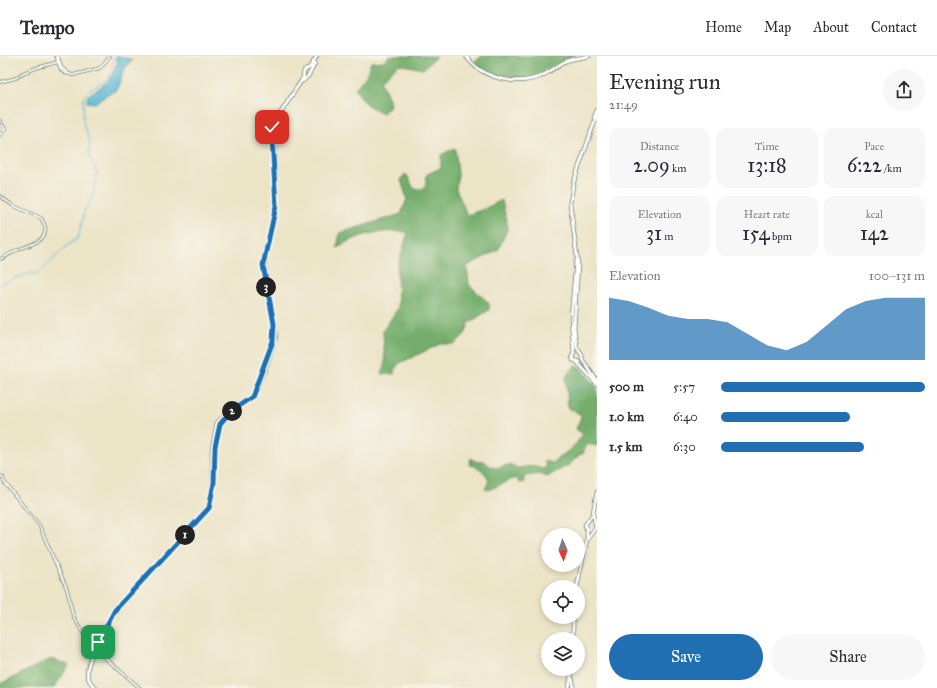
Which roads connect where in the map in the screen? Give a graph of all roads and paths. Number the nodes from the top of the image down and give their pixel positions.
1 (57, 56) edge
2 (110, 56) edge
3 (318, 56) edge
4 (466, 56) edge
5 (589, 56) edge
6 (579, 57) edge
7 (59, 63) junction
8 (308, 71) junction
9 (305, 76) junction
10 (0, 82) edge
11 (597, 110) edge
12 (597, 116) edge
13 (0, 121) edge
14 (0, 135) edge
15 (0, 196) edge
16 (265, 255) junction
17 (0, 259) edge
18 (580, 352) junction
19 (574, 353) junction
20 (270, 355) junction
21 (267, 359) junction
22 (582, 359) junction
23 (578, 362) junction
24 (597, 383) edge
25 (256, 391) junction
26 (1, 477) edge
27 (597, 492) edge
28 (593, 513) junction
29 (588, 521) junction
30 (594, 523) junction
31 (587, 531) junction
32 (592, 532) junction
33 (587, 539) junction
34 (578, 580) edge
35 (95, 648) junction
36 (571, 676) edge
37 (573, 676) edge
38 (96, 688) edge
39 (140, 688) edge
40 (570, 688) edge
41 (574, 688) edge

1 - 7 street
2 - 7 street
3 - 8 main road
4 - 6 main road
5 - 6 main road
7 - 10 street
8 - 9 main road
8 - 9 main road
9 - 16 main road
11 - 19 main road
12 - 18 main road
13 - 14 street
15 - 17 street
16 - 20 main road
16 - 21 main road
18 - 19 main road
18 - 22 main road
19 - 23 main road
20 - 21 main road
20 - 25 main road
21 - 25 main road
22 - 23 main road
22 - 24 main road
23 - 24 main road
25 - 35 main road
26 - 35 street
27 - 28 main road
28 - 29 main road
28 - 30 main road
29 - 30 main road
29 - 31 main road
30 - 32 main road
31 - 32 main road
31 - 33 main road
32 - 33 main road
33 - 34 main road
35 - 38 main road
35 - 39 street
36 - 40 main road
37 - 41 main road

